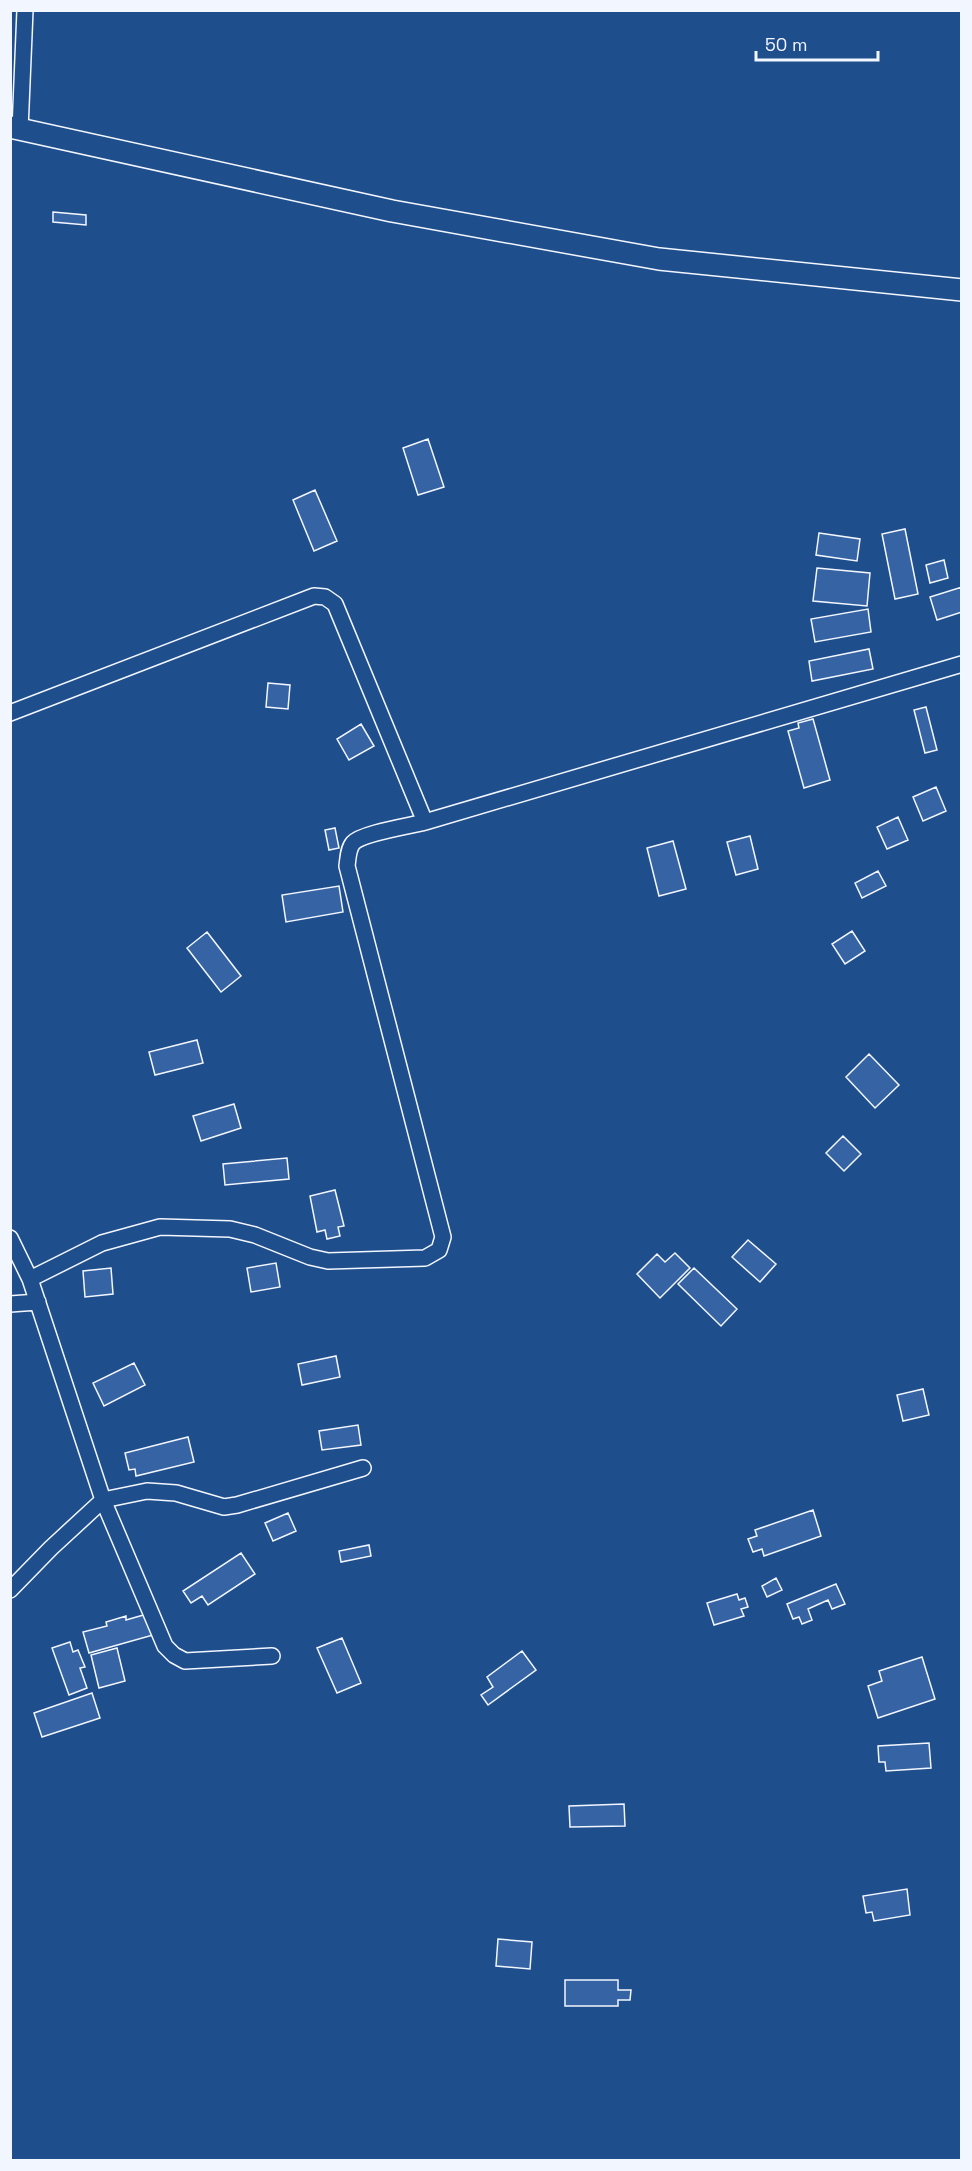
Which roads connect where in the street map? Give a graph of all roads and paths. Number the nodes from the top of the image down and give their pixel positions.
1 (25, 10) edge
2 (15, 129) edge
3 (962, 290) edge
4 (962, 664) edge
5 (10, 713) edge
6 (425, 822) junction
7 (10, 1238) edge
8 (30, 1279) junction
9 (38, 1302) junction
10 (10, 1304) edge
11 (363, 1468) dead end
12 (103, 1500) junction
13 (10, 1590) edge
14 (272, 1656) dead end

1 - 2 street
2 - 3 main road
4 - 6 street
5 - 6 street
6 - 8 street
7 - 8 street
8 - 9 street
9 - 10 street
9 - 12 street
11 - 12 street
12 - 13 street
12 - 14 street

